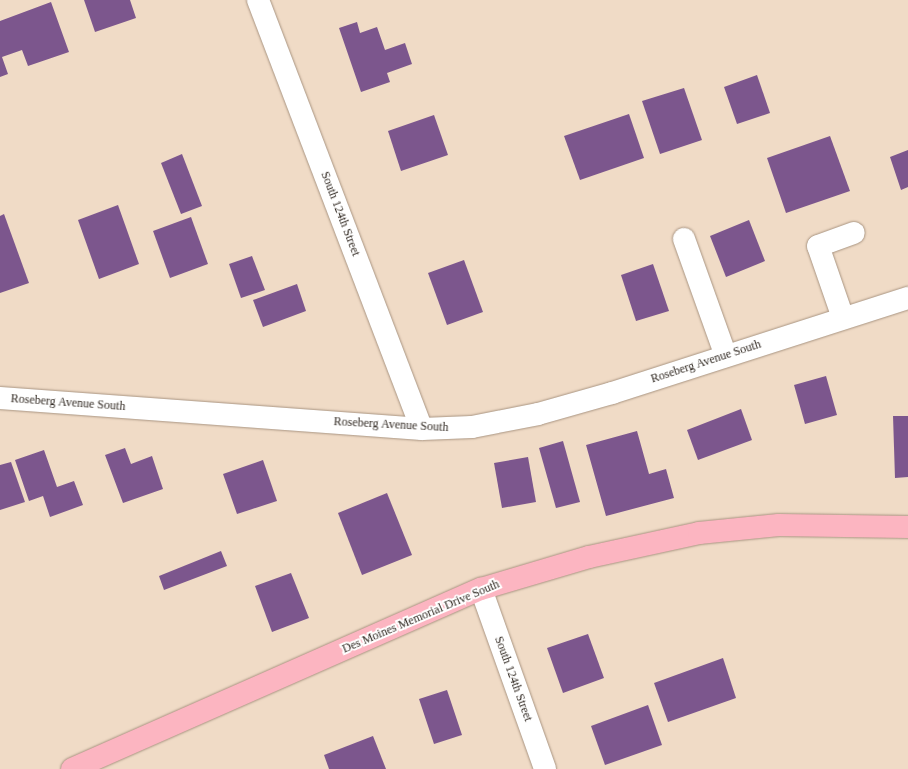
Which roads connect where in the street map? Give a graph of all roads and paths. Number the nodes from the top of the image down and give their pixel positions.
1 (258, 0) edge
2 (854, 233) dead end
3 (684, 239) dead end
4 (908, 298) edge
5 (843, 318) junction
6 (726, 356) junction
7 (0, 398) edge
8 (422, 429) junction
9 (908, 527) edge
10 (481, 589) junction
11 (72, 769) edge
12 (545, 769) edge

1 - 8 street, South 124th Street
2 - 5 street
3 - 6 street
4 - 5 street, Roseberg Avenue South
5 - 6 street, Roseberg Avenue South
6 - 8 street, Roseberg Avenue South
7 - 8 street, Roseberg Avenue South
9 - 10 main road, Des Moines Memorial Drive South
10 - 11 main road, Des Moines Memorial Drive South
10 - 12 street, South 124th Street

